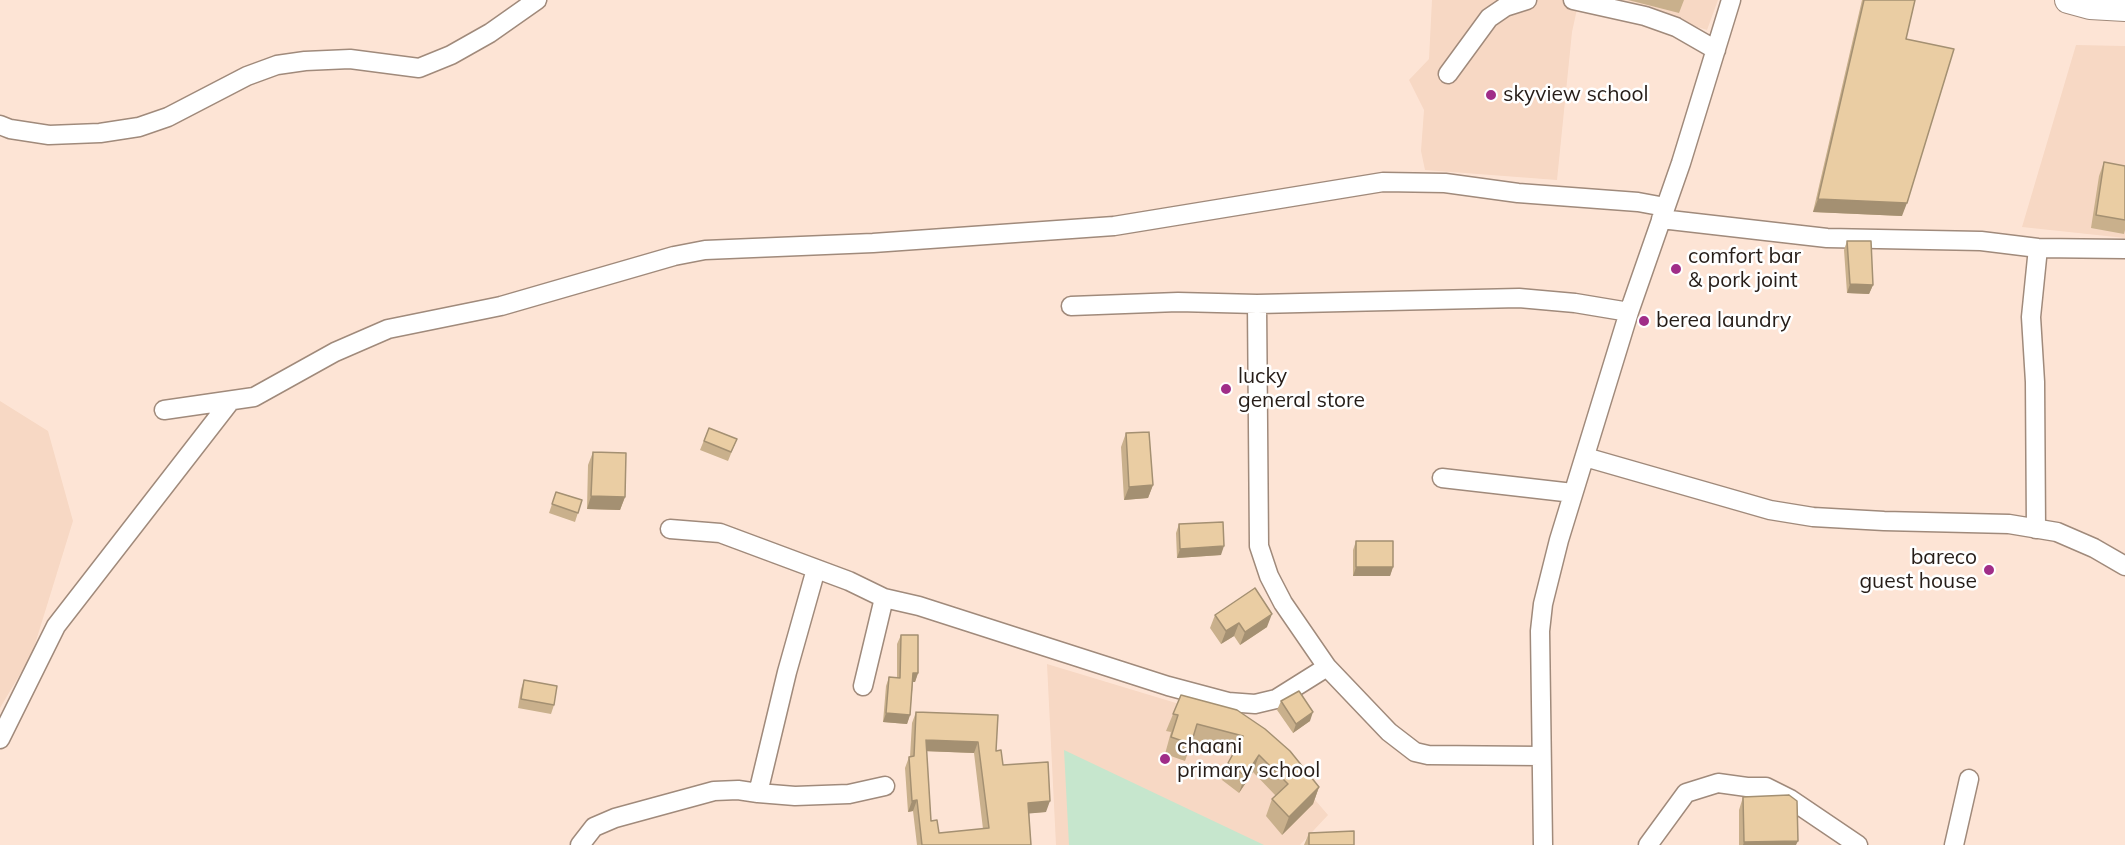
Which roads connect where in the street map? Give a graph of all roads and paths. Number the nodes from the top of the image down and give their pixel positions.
1 (537, 0) edge
2 (1527, 0) edge
3 (1573, 0) edge
4 (1731, 0) edge
5 (2068, 0) edge
6 (2125, 8) edge
7 (1716, 50) junction
8 (1448, 74) dead end
9 (0, 125) edge
10 (1663, 213) junction
11 (2038, 248) junction
12 (2125, 249) edge
13 (1257, 304) junction
14 (1071, 306) dead end
15 (1629, 312) junction
16 (230, 403) junction
17 (164, 410) dead end
18 (1585, 456) junction
19 (1442, 478) dead end
20 (1573, 493) junction
21 (670, 529) dead end
22 (2036, 529) junction
23 (2125, 566) edge
24 (816, 569) junction
25 (884, 598) junction
26 (1327, 667) junction
27 (864, 686) dead end
28 (0, 739) edge
29 (1540, 756) junction
30 (1969, 779) dead end
31 (885, 786) dead end
32 (758, 793) junction
33 (580, 845) edge
34 (1543, 845) edge
35 (1648, 845) edge
36 (1858, 845) edge
37 (1954, 845) edge

1 - 9 street
2 - 8 street
3 - 7 street
4 - 7 street
5 - 6 main road
7 - 10 street
10 - 11 street
10 - 15 street
10 - 16 street
11 - 12 street
11 - 22 street
13 - 14 street
13 - 15 street
13 - 26 street
15 - 18 street
16 - 17 street
16 - 28 street
18 - 20 street
18 - 22 street
19 - 20 street
20 - 29 street
21 - 24 street
22 - 23 street
24 - 25 street
24 - 32 street
25 - 26 street
25 - 27 street
26 - 29 street
29 - 34 street
30 - 37 street
31 - 32 street
32 - 33 street
35 - 36 street

